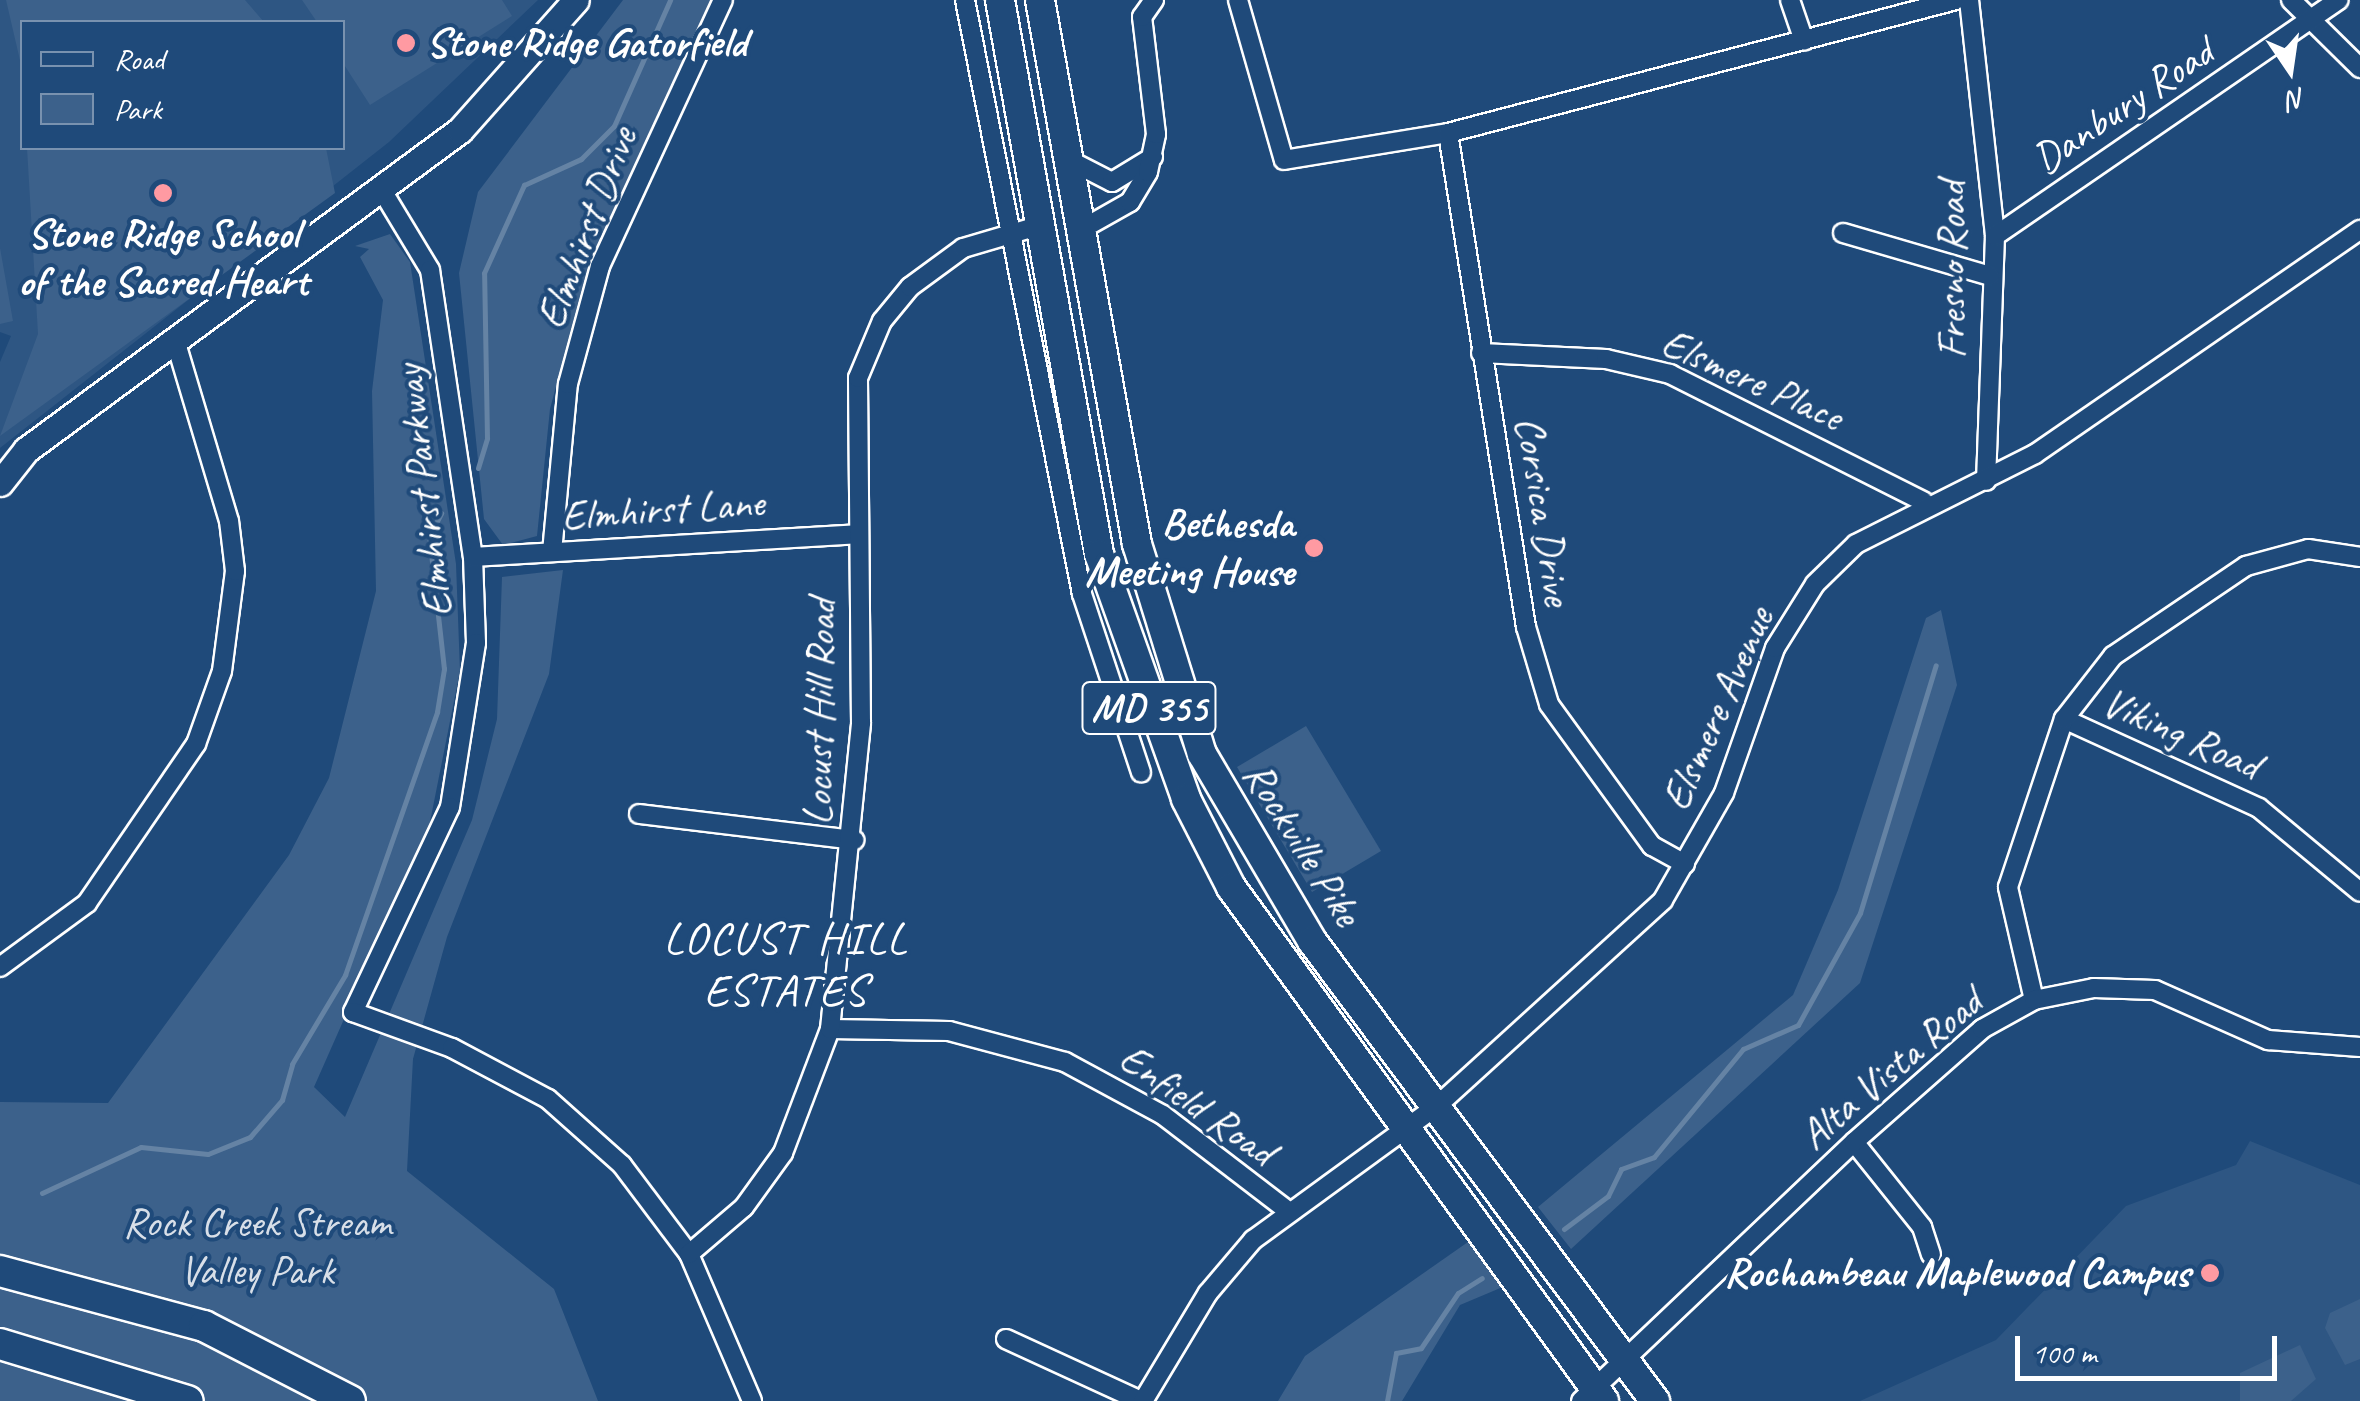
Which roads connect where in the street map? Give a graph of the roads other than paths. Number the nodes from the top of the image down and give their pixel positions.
1 (576, 0) edge
2 (723, 0) edge
3 (964, 0) edge
4 (1000, 0) edge
5 (1040, 0) edge
6 (1154, 0) edge
7 (1238, 0) edge
8 (1790, 0) edge
9 (1956, 0) edge
10 (1969, 0) edge
11 (2291, 0) edge
12 (2340, 0) edge
13 (2312, 19) junction
14 (1804, 41) junction
15 (2360, 68) edge
16 (1455, 128) junction
17 (1152, 157) junction
18 (1071, 161) junction
19 (383, 192) junction
20 (1042, 226) junction
21 (1084, 228) junction
22 (2360, 230) edge
23 (1843, 232) dead end
24 (1010, 233) junction
25 (1995, 236) junction
26 (1990, 276) junction
27 (1101, 336) junction
28 (175, 340) junction
29 (1482, 352) junction
30 (1986, 481) junction
31 (0, 483) edge
32 (1924, 502) junction
33 (856, 534) junction
34 (552, 552) junction
35 (473, 557) junction
36 (2360, 558) edge
37 (2064, 719) junction
38 (1141, 772) dead end
39 (639, 814) dead end
40 (854, 840) junction
41 (1685, 864) junction
42 (2360, 892) edge
43 (0, 967) edge
44 (2034, 1000) junction
45 (830, 1029) junction
46 (2360, 1047) edge
47 (1438, 1105) junction
48 (1404, 1130) junction
49 (1854, 1142) junction
50 (1287, 1210) junction
51 (689, 1254) junction
52 (1931, 1255) dead end
53 (0, 1271) edge
54 (1006, 1339) dead end
55 (0, 1344) edge
56 (1622, 1355) junction
57 (1593, 1396) edge
58 (188, 1401) edge
59 (350, 1401) edge
60 (752, 1401) edge
61 (1142, 1401) edge
62 (1655, 1401) edge

1 - 19 street
2 - 34 street, Elmhirst Drive
3 - 24 street
4 - 20 main road, Rockville Pike / MD 355
5 - 18 main road, Rockville Pike / MD 355
6 - 17 street
7 - 16 street
8 - 14 street
9 - 14 street
10 - 25 street, Fresno Road
11 - 13 street
12 - 13 street, Danbury Road
13 - 15 street
13 - 25 street, Danbury Road
14 - 16 street
16 - 29 street, Corsica Drive
17 - 18 street
17 - 21 street
18 - 20 main road
18 - 21 main road, Rockville Pike / MD 355
19 - 28 street
19 - 35 street, Elmhirst Parkway
20 - 24 street, Locust Hill Road
20 - 27 main road
20 - 48 main road, Rockville Pike / MD 355
21 - 27 main road, Rockville Pike / MD 355
22 - 30 street, Elsmere Avenue
23 - 26 street
24 - 33 street, Locust Hill Road
24 - 38 street
25 - 26 street, Fresno Road
26 - 30 street, Fresno Road
27 - 47 main road, Rockville Pike / MD 355
28 - 31 street
28 - 43 street
29 - 32 street, Elsmere Place
29 - 41 street, Corsica Drive
30 - 32 street, Elsmere Avenue
32 - 41 street, Elsmere Avenue
33 - 34 street, Elmhirst Lane
33 - 40 street, Locust Hill Road
34 - 35 street, Elmhirst Lane
35 - 51 street, Elmhirst Parkway
36 - 37 street
37 - 42 street, Viking Road
37 - 44 street
39 - 40 street
40 - 45 street, Locust Hill Road
41 - 47 street, Elsmere Avenue
44 - 46 street, Alta Vista Road
44 - 49 street, Alta Vista Road
45 - 50 street, Enfield Road
45 - 51 street, Locust Hill Road
47 - 48 street, Elsmere Avenue
47 - 56 main road, Rockville Pike / MD 355
48 - 50 street, Elsmere Avenue
48 - 57 main road, Rockville Pike / MD 355
49 - 52 street
49 - 56 street, Alta Vista Road
50 - 61 street, Elsmere Avenue
51 - 60 street
53 - 59 highway
54 - 61 street
55 - 58 highway
56 - 57 street, Alta Vista Road
56 - 62 main road, Rockville Pike / MD 355

